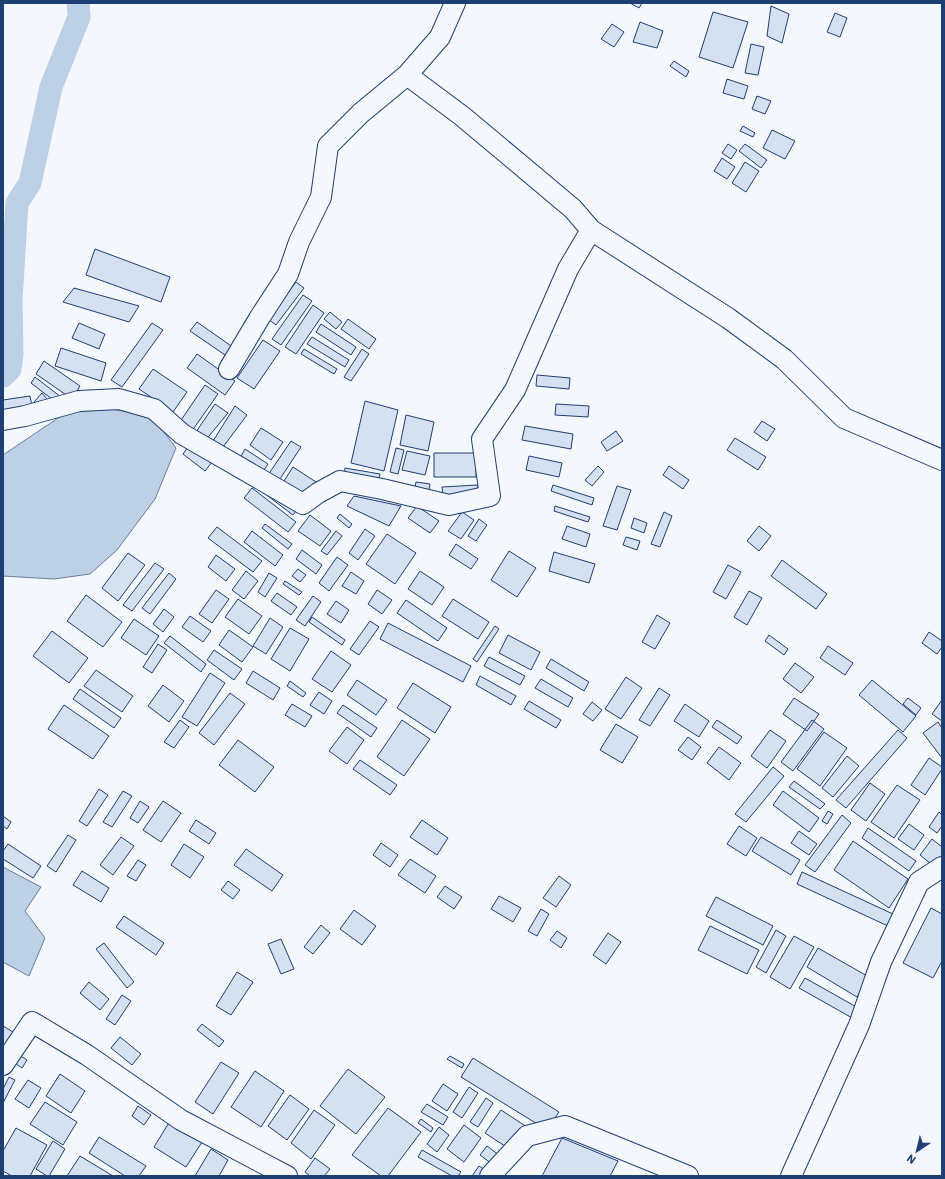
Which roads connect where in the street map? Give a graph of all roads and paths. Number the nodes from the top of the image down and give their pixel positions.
1 (454, 3) edge
2 (406, 75) junction
3 (591, 230) junction
4 (229, 369) dead end
5 (3, 420) edge
6 (942, 460) edge
7 (942, 867) edge
8 (3, 1065) edge
9 (287, 1176) edge
10 (490, 1176) edge
11 (688, 1176) edge
12 (791, 1176) edge

1 - 2 street
2 - 3 street
2 - 4 street
3 - 5 street
3 - 6 street
7 - 12 street
8 - 9 street
10 - 11 street

